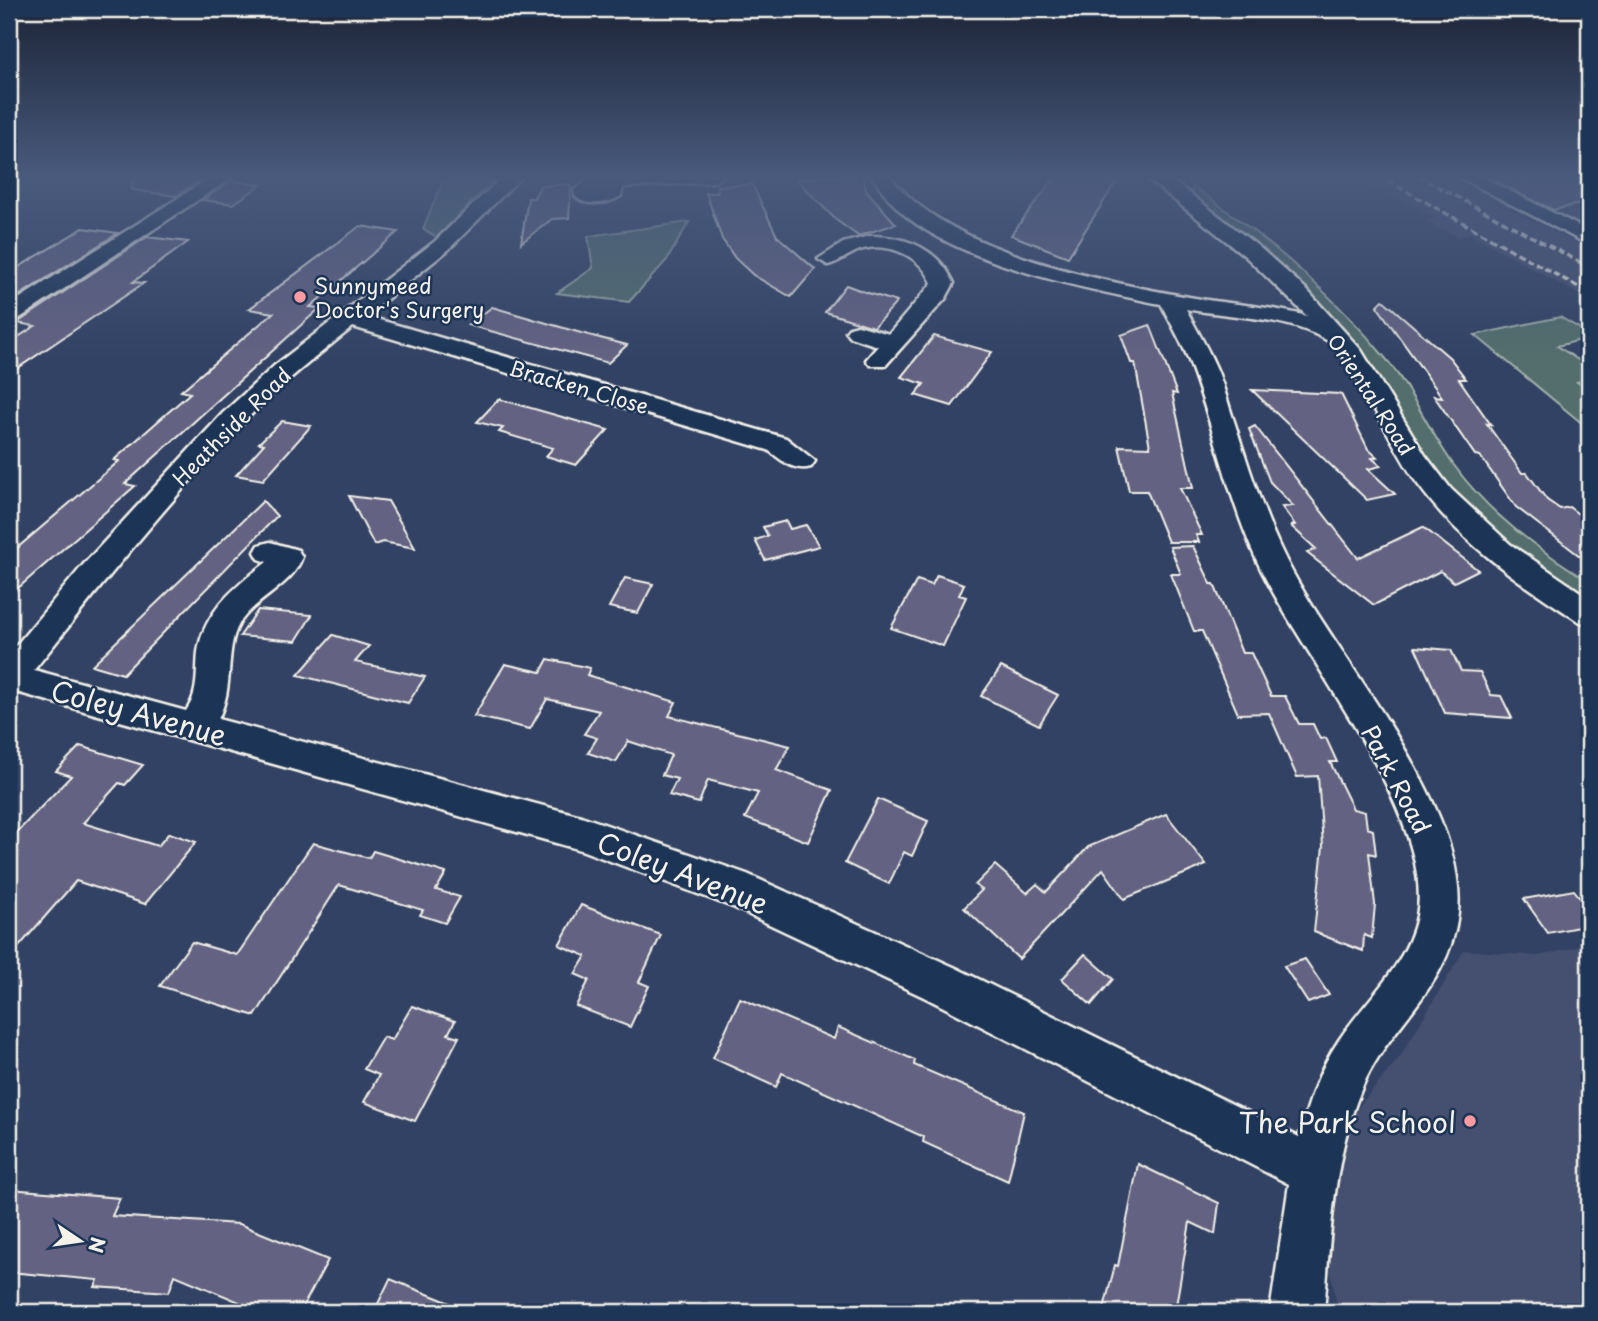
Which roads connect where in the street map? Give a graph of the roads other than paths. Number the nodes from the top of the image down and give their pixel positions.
1 (129, 238) edge
2 (449, 238) edge
3 (945, 238) edge
4 (962, 238) edge
5 (1236, 238) edge
6 (915, 252) junction
7 (830, 260) dead end
8 (1294, 287) junction
9 (1169, 299) junction
10 (9, 315) edge
11 (1267, 315) junction
12 (352, 319) junction
13 (858, 332) dead end
14 (1341, 341) junction
15 (801, 461) dead end
16 (271, 552) dead end
17 (1589, 613) edge
18 (9, 677) edge
19 (194, 726) junction
20 (1317, 1172) junction
21 (1297, 1312) edge

1 - 10 street
2 - 12 street, Heathside Road
3 - 6 street
4 - 9 street
5 - 8 street, Oriental Road
6 - 7 street
6 - 13 street
8 - 11 street
8 - 14 street, Oriental Road
9 - 11 street
9 - 20 street, Park Road
11 - 14 street
12 - 15 street, Bracken Close
12 - 18 street, Heathside Road
14 - 17 street, Oriental Road
16 - 19 street
18 - 19 street, Coley Avenue
19 - 20 street, Coley Avenue
20 - 21 street, Park Road

